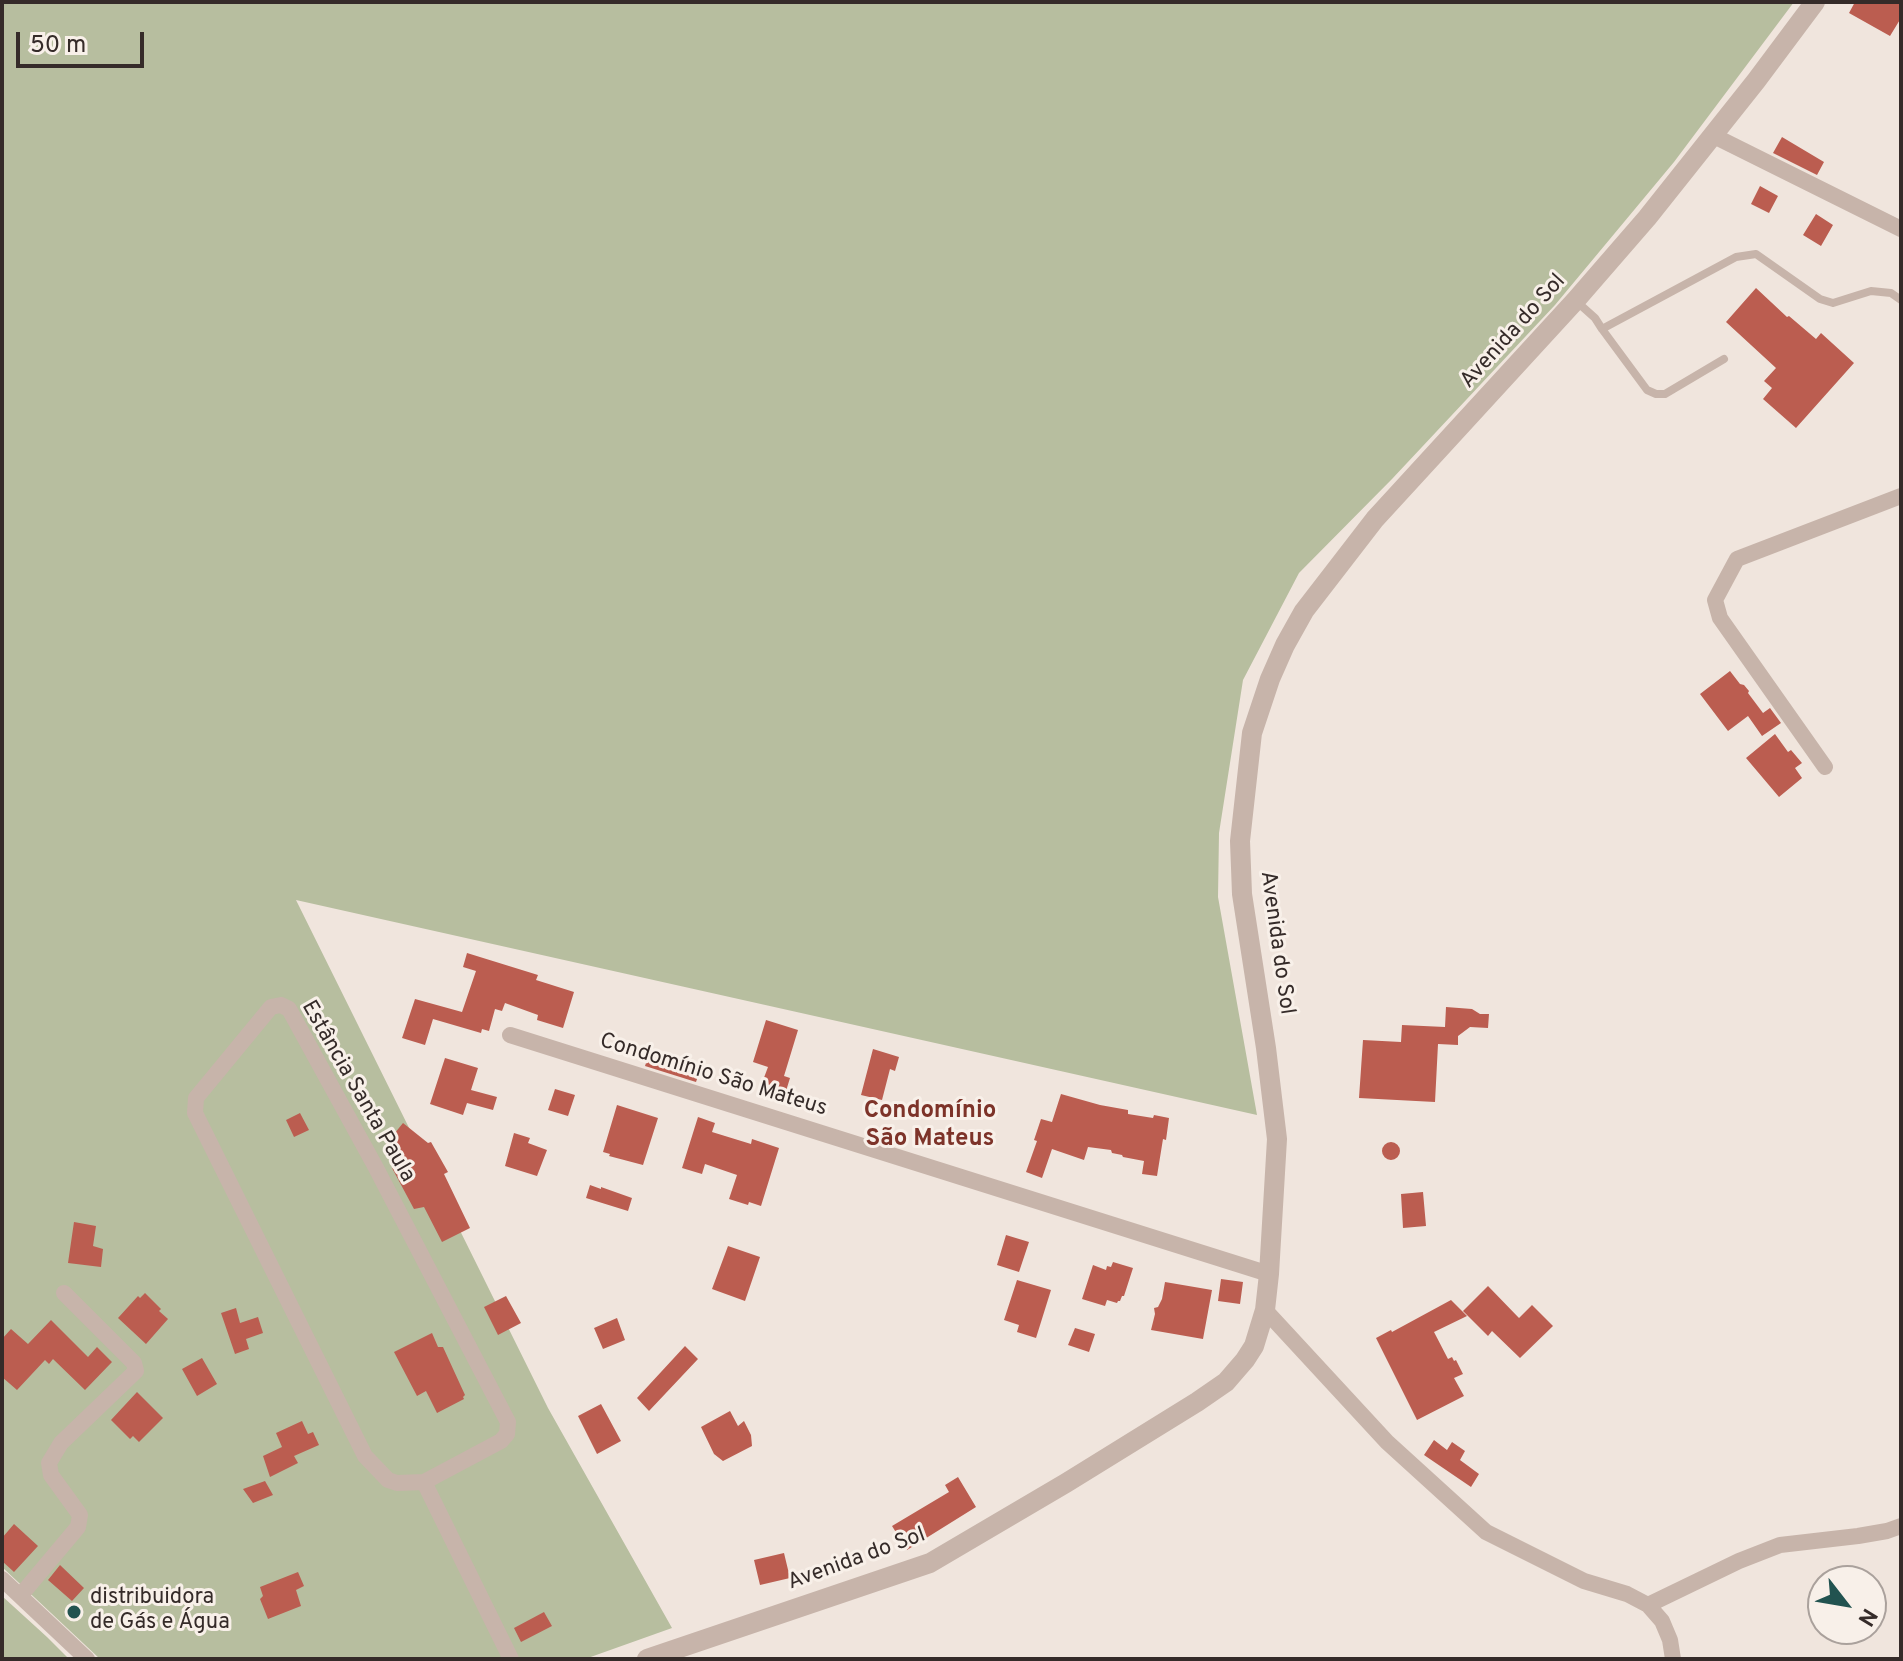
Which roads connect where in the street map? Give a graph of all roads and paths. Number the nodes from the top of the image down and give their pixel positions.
1 (1815, 2) edge
2 (1714, 136) junction
3 (1901, 229) edge
4 (1901, 300) edge
5 (1575, 301) junction
6 (1602, 329) junction
7 (1724, 359) dead end
8 (1901, 496) edge
9 (1825, 767) dead end
10 (510, 1035) dead end
11 (1269, 1274) junction
12 (64, 1293) dead end
13 (1265, 1310) junction
14 (424, 1482) junction
15 (1901, 1526) edge
16 (2, 1579) edge
17 (20, 1596) junction
18 (1648, 1605) junction
19 (87, 1659) edge
20 (511, 1659) edge
21 (647, 1659) edge
22 (1673, 1659) edge

1 - 2 street, Avenida do Sol
2 - 3 street
2 - 5 street, Avenida do Sol
4 - 6 lane
5 - 6 lane
5 - 11 street, Avenida do Sol
6 - 7 lane
8 - 9 street
10 - 11 street, Condomínio São Mateus
11 - 13 street, Avenida do Sol
12 - 17 street
13 - 18 street
13 - 21 street, Avenida do Sol
14 - 14 street, Estância Santa Paula
14 - 20 street
15 - 18 street
16 - 17 street
17 - 19 street
18 - 22 street

